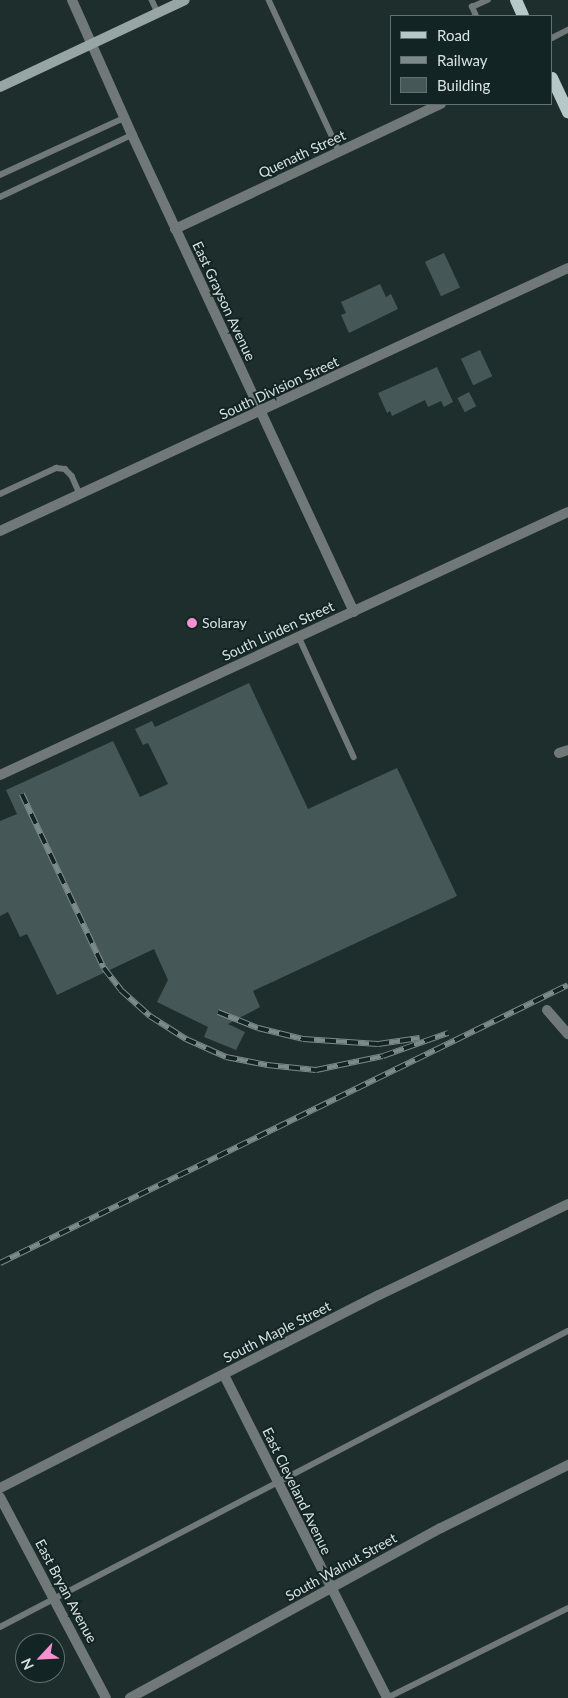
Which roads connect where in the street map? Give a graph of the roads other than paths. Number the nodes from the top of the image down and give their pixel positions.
1 (72, 0) edge
2 (152, 0) edge
3 (185, 0) edge
4 (269, 0) edge
5 (488, 0) edge
6 (516, 0) edge
7 (158, 12) junction
8 (476, 15) edge
9 (523, 15) edge
10 (568, 30) edge
11 (553, 38) edge
12 (91, 44) junction
13 (553, 80) edge
14 (0, 86) edge
15 (439, 105) edge
16 (568, 113) edge
17 (124, 118) junction
18 (132, 136) junction
19 (339, 151) junction
20 (0, 175) edge
21 (0, 197) edge
22 (175, 229) junction
23 (568, 268) edge
24 (262, 412) junction
25 (0, 494) edge
26 (80, 494) junction
27 (568, 512) edge
28 (0, 531) edge
29 (354, 612) junction
30 (299, 637) junction
31 (354, 757) dead end
32 (0, 775) edge
33 (547, 1010) dead end
34 (568, 1034) edge
35 (568, 1204) edge
36 (568, 1331) edge
37 (224, 1376) junction
38 (568, 1465) edge
39 (278, 1480) junction
40 (0, 1488) edge
41 (0, 1498) edge
42 (330, 1589) junction
43 (55, 1600) junction
44 (568, 1608) edge
45 (0, 1627) edge
46 (106, 1698) edge
47 (130, 1698) edge
48 (387, 1698) edge

1 - 12 street, East Grayson Avenue
2 - 7 lane
3 - 7 main road
4 - 19 lane
5 - 8 lane
6 - 9 main road
7 - 12 main road
10 - 11 lane
12 - 14 main road
12 - 17 street, East Grayson Avenue
13 - 16 main road
15 - 19 street, Quenath Street
17 - 18 street, East Grayson Avenue
17 - 20 lane
18 - 21 lane
18 - 22 street, East Grayson Avenue
19 - 22 street, Quenath Street
22 - 24 street, East Grayson Avenue
23 - 24 street, South Division Street
24 - 26 street, South Division Street
24 - 29 street, East Grayson Avenue
25 - 26 lane
26 - 28 street, South Division Street
27 - 29 street, South Linden Street
29 - 30 street, South Linden Street
30 - 31 lane
30 - 32 street, South Linden Street
33 - 34 street
35 - 37 street, South Maple Street
36 - 39 lane
37 - 39 street, East Cleveland Avenue
37 - 40 street, South Maple Street
38 - 42 street, South Walnut Street
39 - 42 street, East Cleveland Avenue
39 - 43 lane
41 - 43 street, East Bryan Avenue
42 - 47 street, South Walnut Street
42 - 48 street, East Cleveland Avenue
43 - 45 lane
43 - 46 street, East Bryan Avenue
44 - 48 lane

